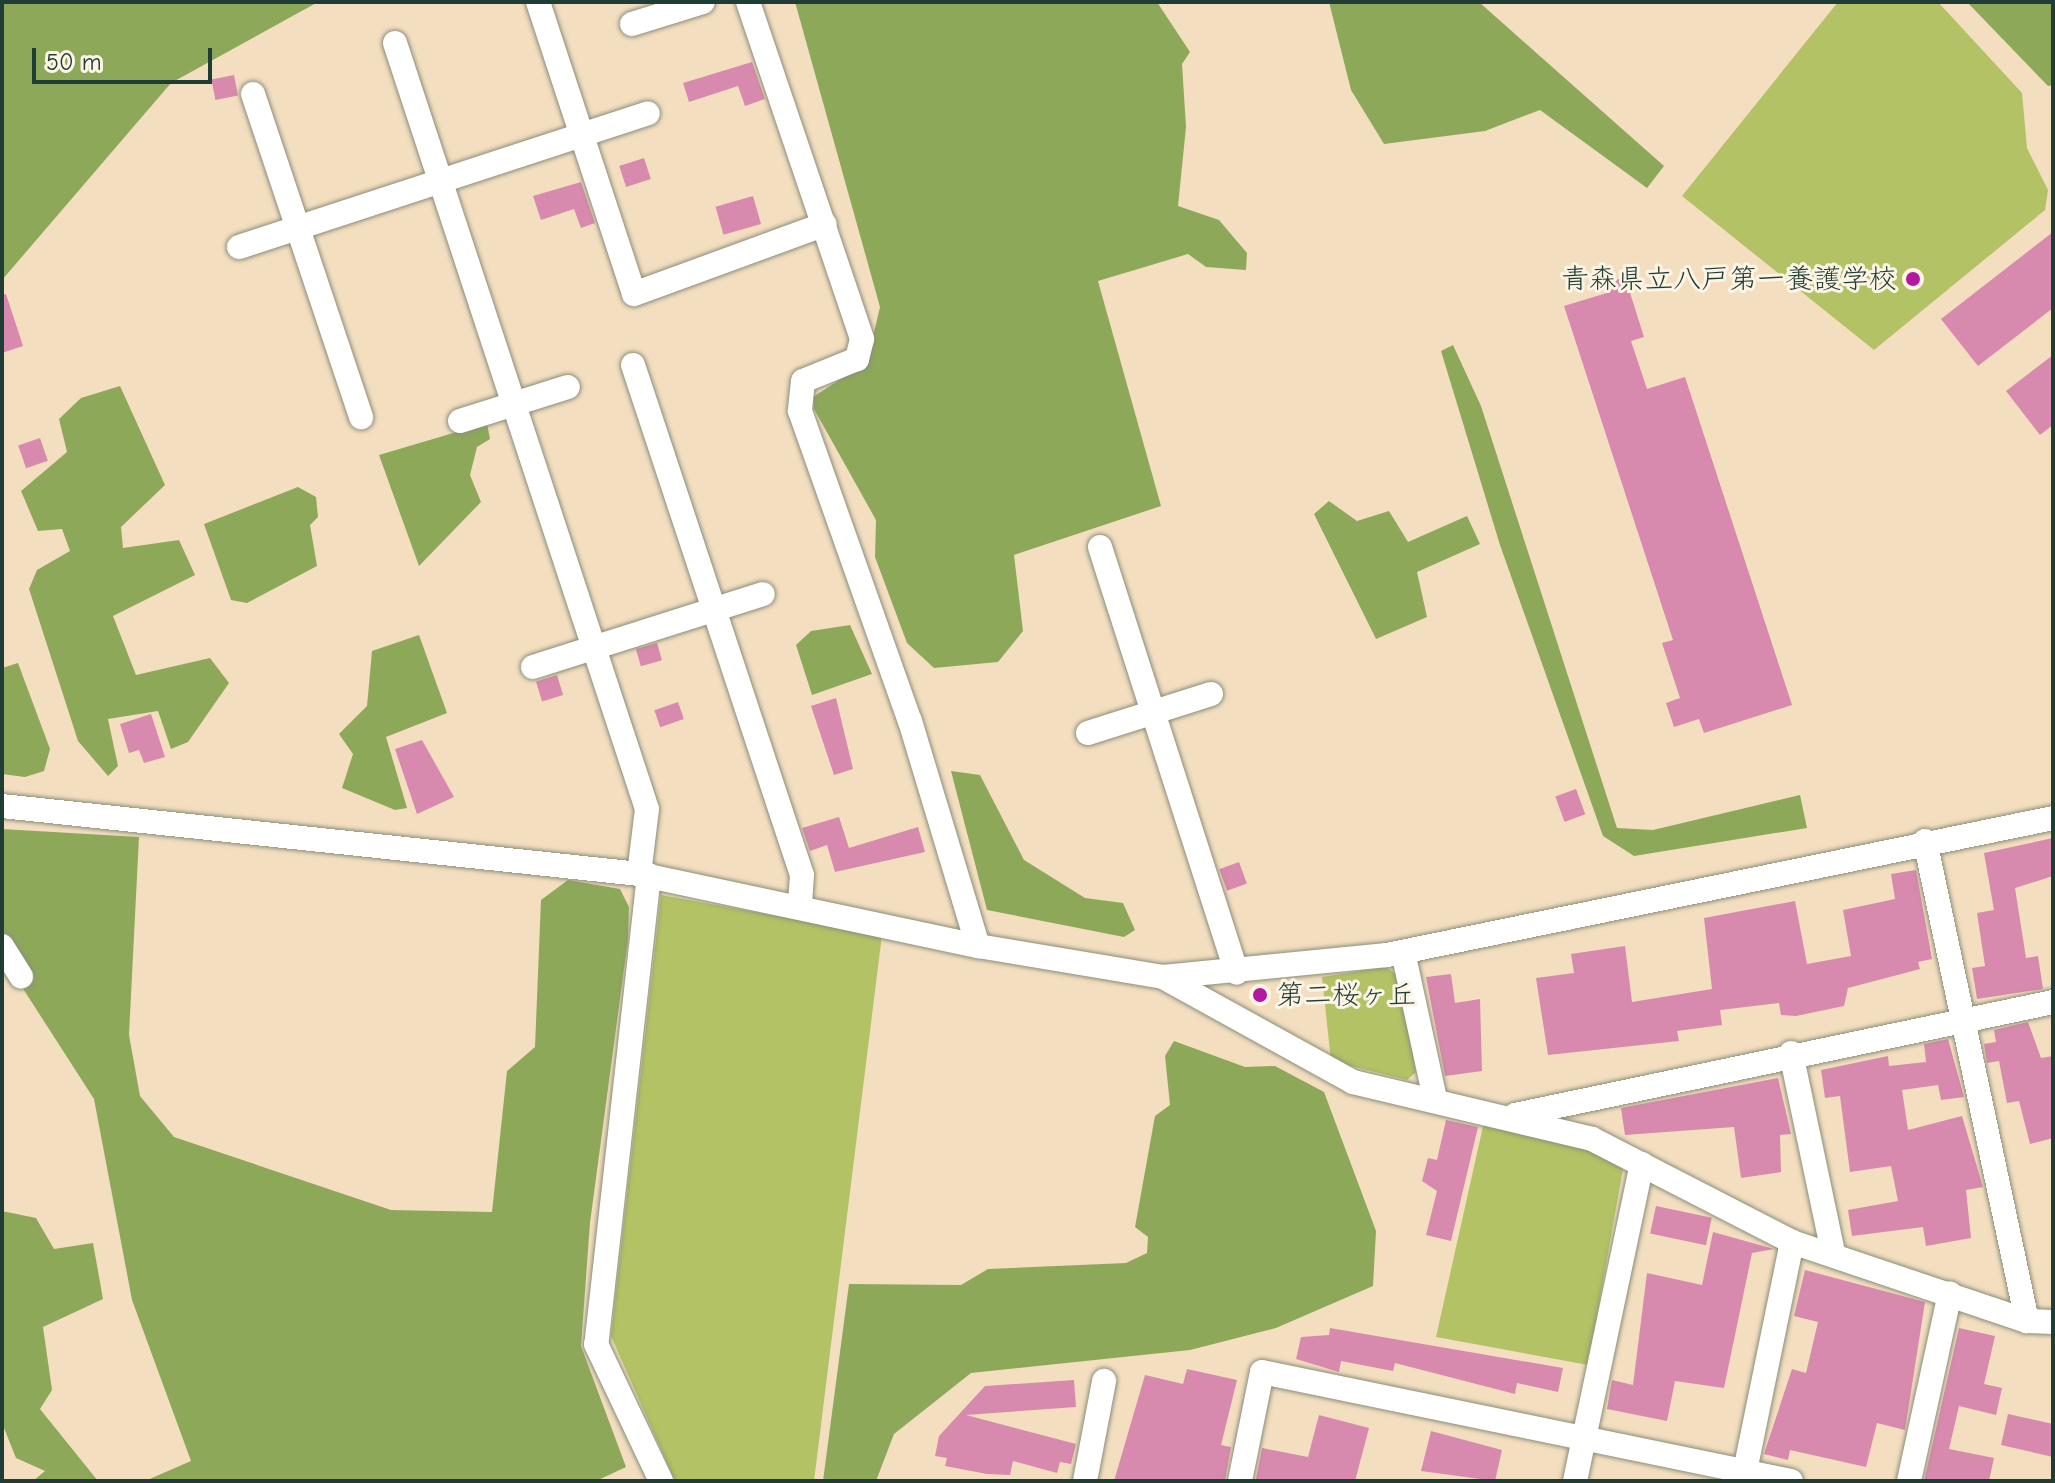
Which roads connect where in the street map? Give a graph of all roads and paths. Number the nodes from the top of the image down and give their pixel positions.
1 (538, 2) edge
2 (703, 2) edge
3 (748, 2) edge
4 (632, 24) dead end
5 (395, 43) dead end
6 (253, 94) dead end
7 (648, 113) dead end
8 (581, 135) junction
9 (442, 182) junction
10 (825, 224) junction
11 (298, 229) junction
12 (239, 247) dead end
13 (633, 365) dead end
14 (568, 387) dead end
15 (515, 403) junction
16 (361, 417) dead end
17 (460, 421) dead end
18 (1100, 547) dead end
19 (763, 594) dead end
20 (714, 610) junction
21 (591, 649) junction
22 (533, 667) dead end
23 (1211, 694) dead end
24 (1153, 713) junction
25 (1088, 733) dead end
26 (2, 806) edge
27 (2053, 818) edge
28 (1925, 841) junction
29 (644, 875) junction
30 (800, 907) junction
31 (2, 946) edge
32 (978, 946) junction
33 (1403, 952) junction
34 (1237, 973) junction
35 (21, 977) dead end
36 (1163, 977) junction
37 (2053, 1002) edge
38 (1964, 1020) junction
39 (1791, 1053) junction
40 (1435, 1099) junction
41 (1510, 1116) junction
42 (1642, 1164) junction
43 (1792, 1242) junction
44 (1833, 1252) junction
45 (1950, 1293) junction
46 (2027, 1321) junction
47 (2053, 1322) edge
48 (1104, 1381) dead end
49 (1584, 1438) junction
50 (1745, 1471) junction
51 (661, 1481) edge
52 (1085, 1481) edge
53 (1240, 1481) edge
54 (1575, 1481) edge
55 (1791, 1481) edge
56 (1909, 1481) edge

1 - 8 street
2 - 4 street
3 - 10 street
5 - 9 street
6 - 11 street
7 - 8 street
8 - 9 street
8 - 10 street
9 - 11 street
9 - 15 street
10 - 32 street
11 - 12 street
11 - 16 street
13 - 20 street
14 - 15 street
15 - 17 street
15 - 21 street
18 - 24 street
19 - 20 street
20 - 21 street
20 - 30 street
21 - 22 street
21 - 29 street
23 - 24 street
24 - 25 street
24 - 34 street
26 - 29 street
27 - 28 street
28 - 33 street
28 - 38 street
29 - 30 street
29 - 51 street
30 - 32 street
31 - 35 street
32 - 36 street
33 - 34 street
33 - 40 street
34 - 36 street
36 - 40 street
37 - 38 street
38 - 39 street
38 - 46 street
39 - 41 street
39 - 44 street
40 - 41 street
41 - 42 street
42 - 43 street
42 - 49 street
43 - 44 street
43 - 50 street
44 - 45 street
45 - 46 street
45 - 56 street
46 - 47 street
48 - 52 street
49 - 50 street
49 - 53 street
49 - 54 street
50 - 55 street

